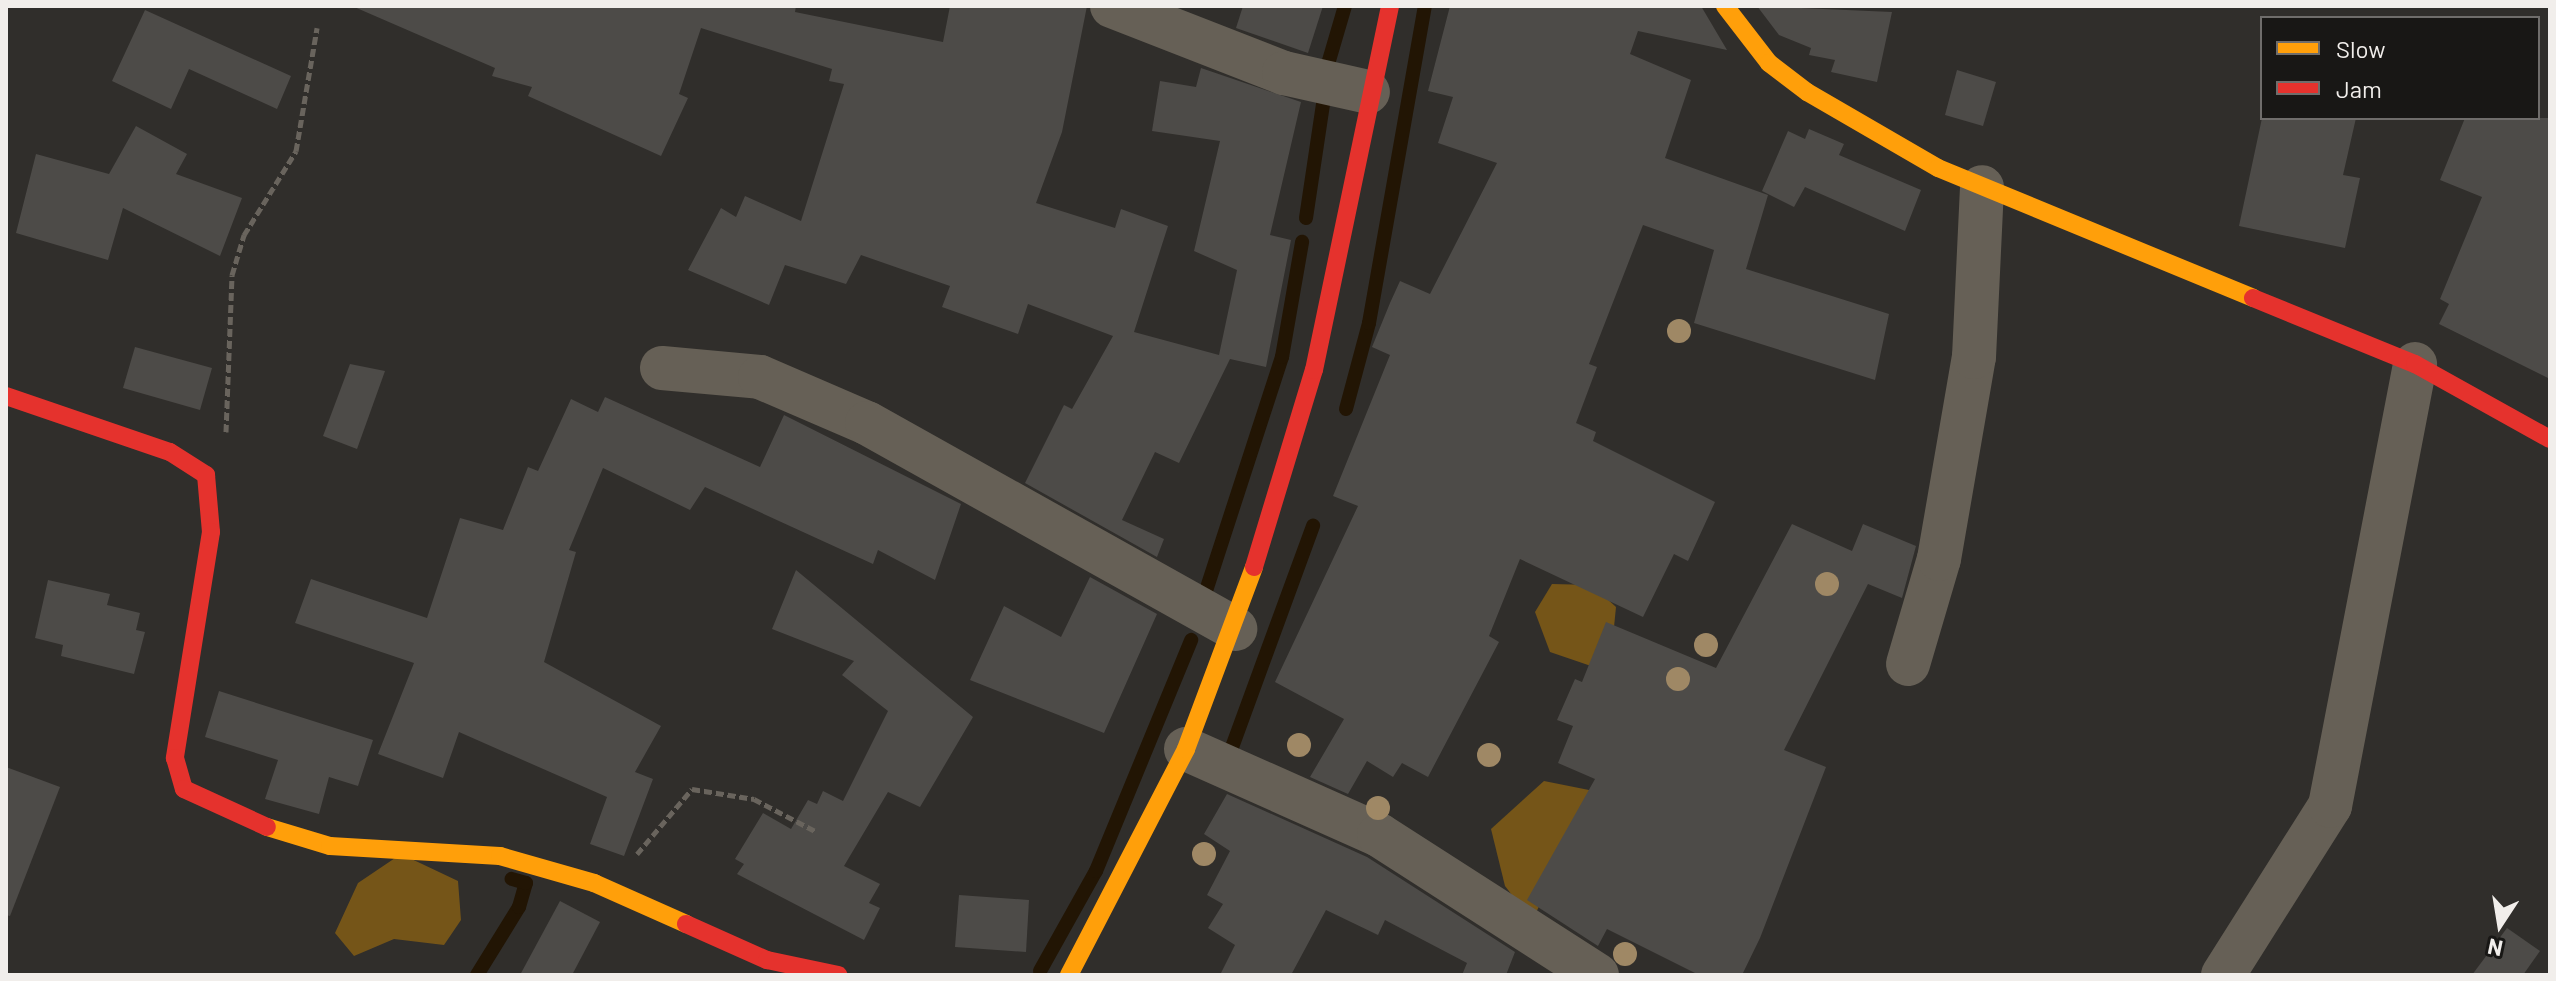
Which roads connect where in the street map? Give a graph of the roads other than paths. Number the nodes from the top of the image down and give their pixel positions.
1 (1112, 6) edge
2 (1390, 6) edge
3 (1725, 6) edge
4 (1368, 92) junction
5 (1982, 187) junction
6 (2415, 364) junction
7 (662, 368) dead end
8 (6, 396) edge
9 (2550, 439) edge
10 (1235, 629) junction
11 (1908, 664) dead end
12 (1186, 749) junction
13 (838, 975) edge
14 (1069, 975) edge
15 (1597, 975) edge
16 (2223, 975) edge

1 - 4 street
2 - 4 street
3 - 5 street
4 - 10 street
5 - 6 street
5 - 11 street
6 - 9 street
6 - 16 street
7 - 10 street
8 - 13 street
10 - 12 street
12 - 14 street
12 - 15 street

